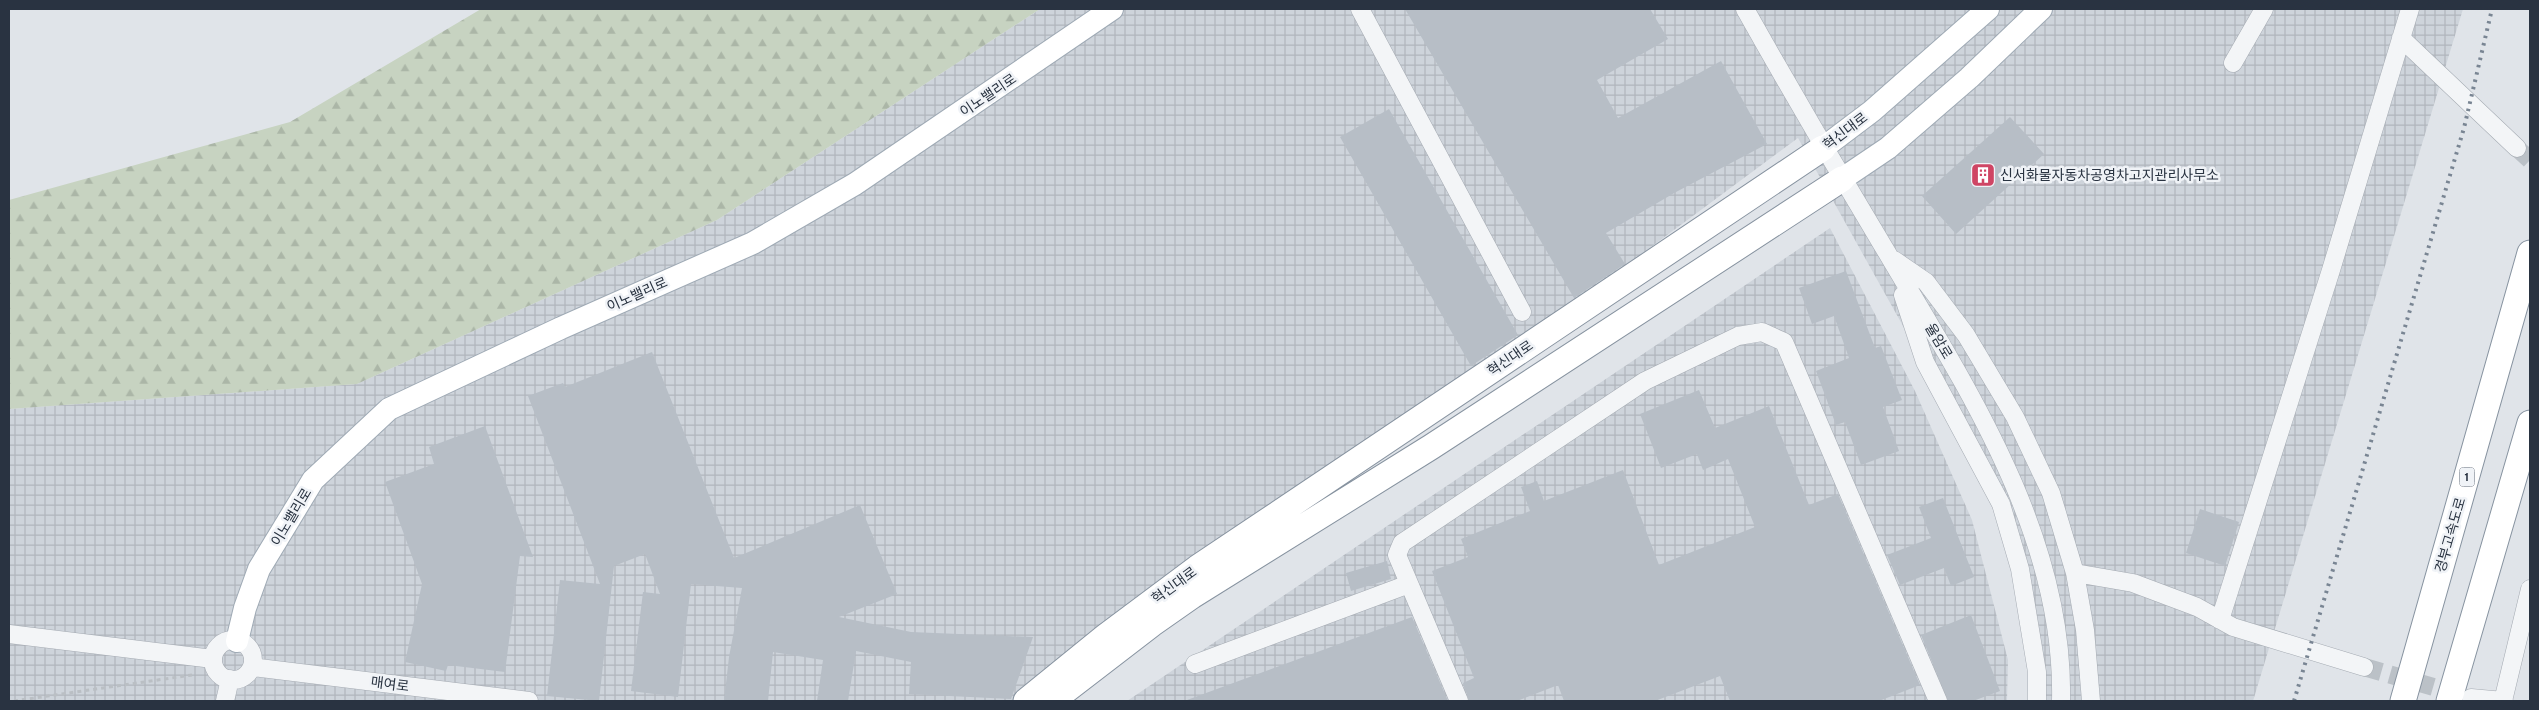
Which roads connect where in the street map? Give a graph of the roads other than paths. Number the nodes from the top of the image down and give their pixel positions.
1 (1112, 9) edge
2 (1360, 9) edge
3 (1745, 9) edge
4 (1988, 9) edge
5 (2041, 9) edge
6 (2264, 9) edge
7 (2410, 9) edge
8 (2401, 38) junction
9 (2233, 63) dead end
10 (1823, 148) junction
11 (2517, 148) tunnel mouth
12 (1842, 179) junction
13 (2530, 253) edge
14 (1888, 255) junction
15 (1522, 312) dead end
16 (2530, 423) edge
17 (2075, 573) junction
18 (1410, 584) junction
19 (2530, 589) edge
20 (2220, 620) junction
21 (9, 634) edge
22 (237, 640) junction
23 (1195, 664) dead end
24 (252, 667) junction
25 (2364, 667) tunnel mouth
26 (220, 670) junction
27 (2460, 700) edge
28 (225, 701) edge
29 (529, 701) edge
30 (1026, 701) edge
31 (1052, 701) edge
32 (1459, 701) edge
33 (1938, 701) edge
34 (2037, 701) edge
35 (2060, 701) edge
36 (2091, 701) edge
37 (2403, 701) edge
38 (2504, 701) edge

1 - 22 main road, 이노밸리로
2 - 15 street
3 - 10 street, 율암로
4 - 10 main road, 혁신대로
5 - 12 main road
6 - 9 street
7 - 8 street
8 - 11 street
8 - 20 street
10 - 12 street, 율암로
10 - 30 highway, 혁신대로
12 - 14 street, 율암로
12 - 31 highway
13 - 37 highway, 경부고속도로 / 1
14 - 17 street
14 - 34 street
14 - 35 street, 율암로
16 - 27 highway
17 - 20 street
17 - 36 street
18 - 23 street
18 - 32 street
18 - 33 street
19 - 38 street
20 - 25 street
21 - 26 street
22 - 24 street
22 - 26 street
24 - 26 street
24 - 29 street, 매여로
26 - 28 street
27 - 38 street

